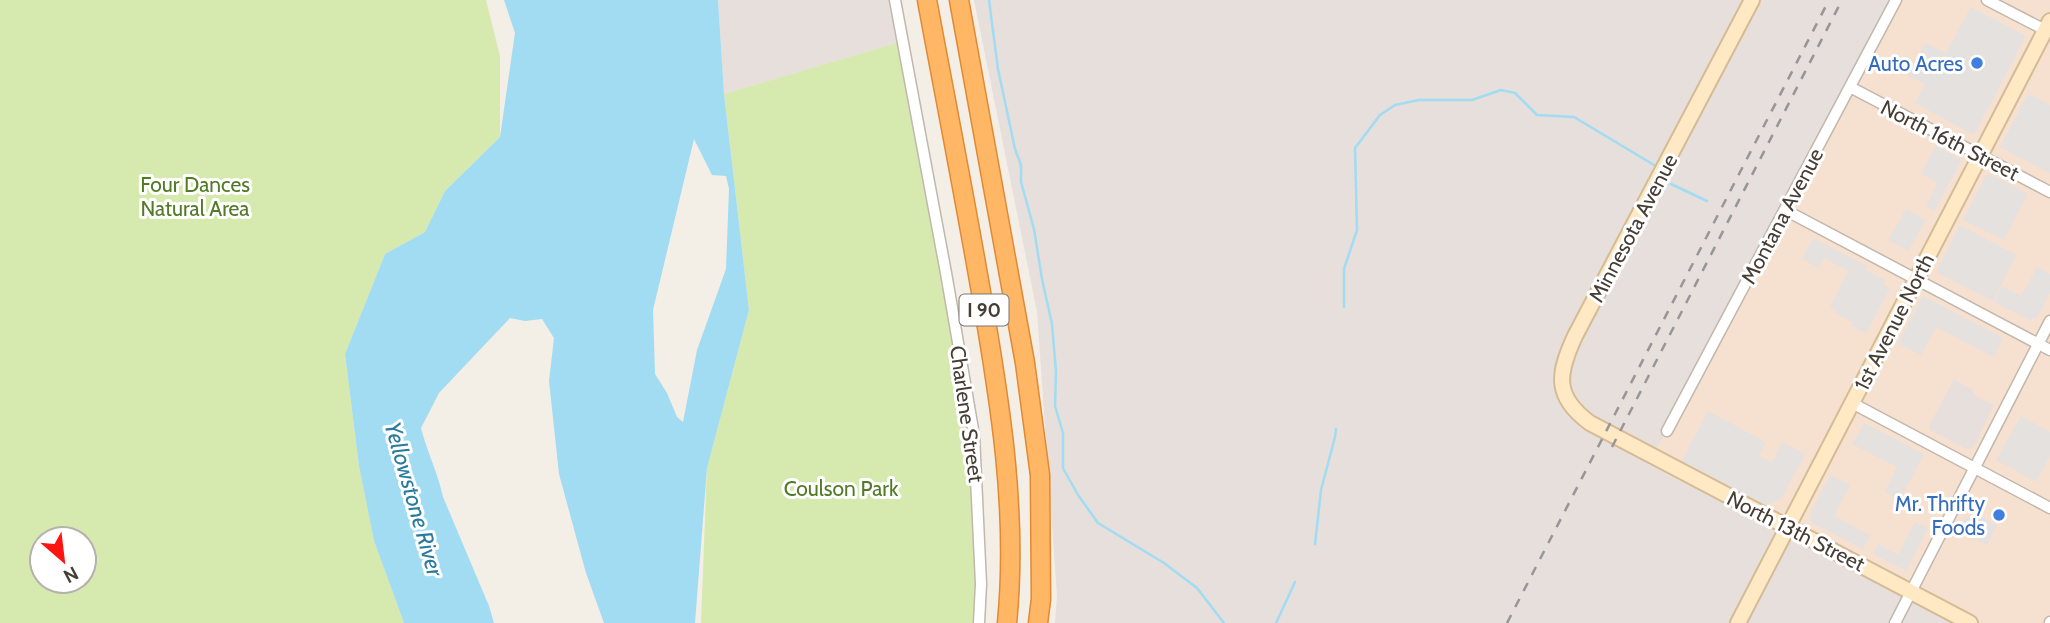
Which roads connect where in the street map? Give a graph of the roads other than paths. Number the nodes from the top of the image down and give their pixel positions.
1 (895, 0) edge
2 (927, 0) edge
3 (959, 0) edge
4 (1752, 0) edge
5 (1896, 0) edge
6 (1987, 0) edge
7 (2048, 28) edge
8 (1850, 88) junction
9 (1980, 155) junction
10 (2050, 192) edge
11 (1785, 210) junction
12 (1916, 279) junction
13 (2050, 321) edge
14 (2038, 345) junction
15 (2050, 350) edge
16 (1852, 403) junction
17 (1667, 431) dead end
18 (1621, 439) joint
19 (1974, 468) junction
20 (2050, 508) edge
21 (1787, 527) junction
22 (1912, 591) junction
23 (978, 623) edge
24 (1007, 623) edge
25 (1038, 623) edge
26 (1738, 623) edge
27 (1895, 623) edge
28 (1970, 623) edge

1 - 23 street, Charlene Street
2 - 24 highway, I 90
3 - 25 highway, I 90
4 - 18 street, Minnesota Avenue
5 - 8 street, Montana Avenue
6 - 7 street
7 - 9 street, 1st Avenue North
8 - 9 street, North 16th Street
8 - 11 street, Montana Avenue
9 - 10 street, North 16th Street
9 - 12 street, 1st Avenue North
11 - 12 street
11 - 17 street, Montana Avenue
12 - 14 street
12 - 16 street, 1st Avenue North
13 - 14 street
14 - 15 street
14 - 19 street
16 - 19 street
16 - 21 street, 1st Avenue North
18 - 21 street, North 13th Street
19 - 20 street
19 - 22 street
21 - 22 street, North 13th Street
21 - 26 street, 1st Avenue North
22 - 27 street
22 - 28 street, North 13th Street

